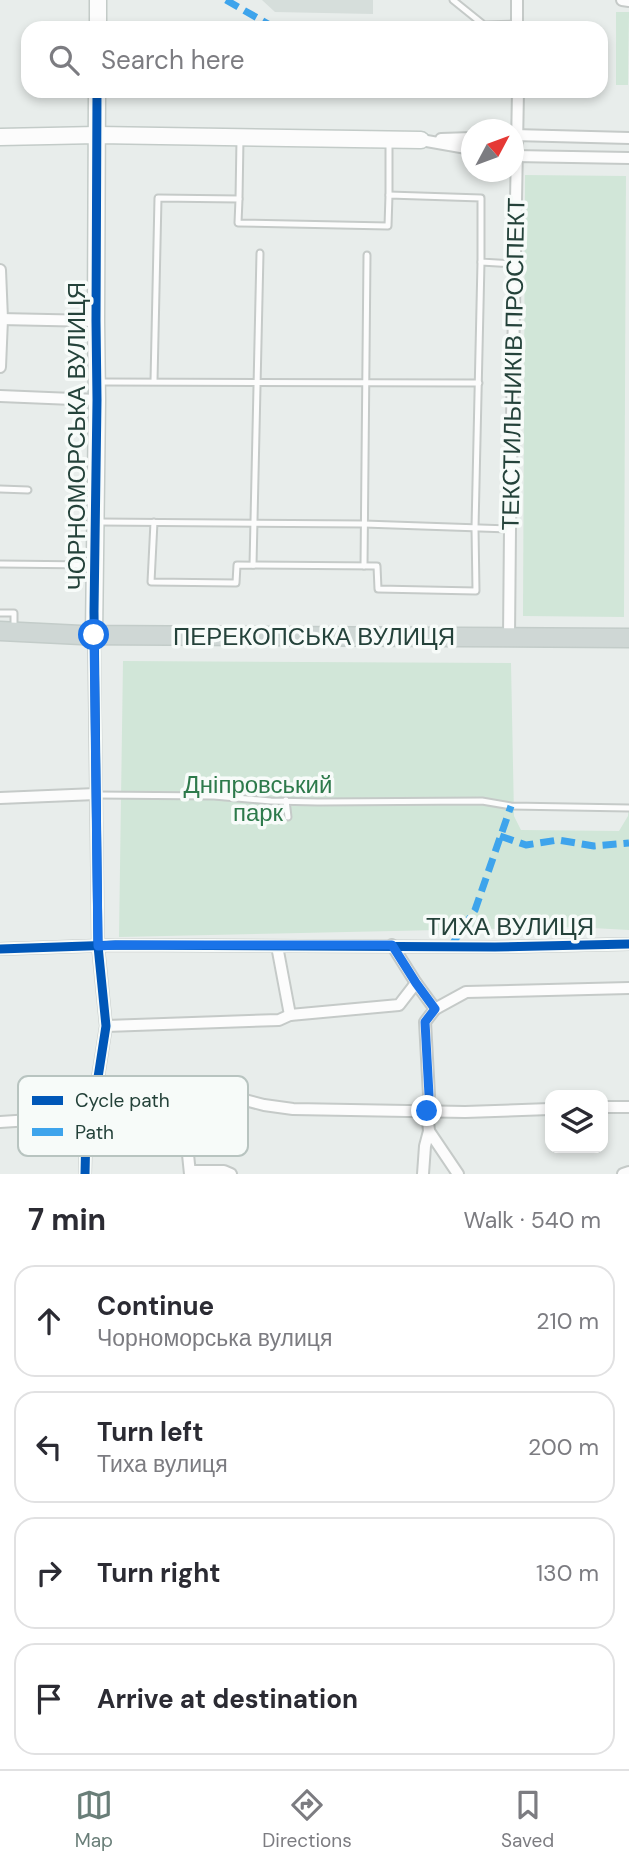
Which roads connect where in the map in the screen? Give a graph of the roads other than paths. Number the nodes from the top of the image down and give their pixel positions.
1 (98, 0) edge
2 (453, 0) edge
3 (622, 0) edge
4 (629, 1) edge
5 (98, 21) edge
6 (476, 21) edge
7 (97, 98) edge
8 (518, 98) edge
9 (516, 119) edge
10 (97, 135) junction
11 (524, 135) edge
12 (0, 136) edge
13 (240, 138) junction
14 (461, 138) edge
15 (629, 138) edge
16 (389, 140) junction
17 (421, 140) junction
18 (461, 147) edge
19 (524, 156) edge
20 (629, 158) edge
21 (515, 182) edge
22 (389, 195) junction
23 (239, 199) junction
24 (260, 253) dead end
25 (367, 255) dead end
26 (481, 262) junction
27 (514, 264) junction
28 (0, 270) edge
29 (1, 319) edge
30 (96, 320) junction
31 (0, 367) edge
32 (154, 381) junction
33 (97, 382) junction
34 (257, 382) junction
35 (365, 383) junction
36 (479, 383) junction
37 (0, 396) edge
38 (97, 400) junction
39 (0, 489) edge
40 (28, 490) dead end
41 (96, 522) junction
42 (154, 522) junction
43 (254, 523) junction
44 (364, 524) junction
45 (475, 528) junction
46 (510, 529) junction
47 (0, 564) edge
48 (95, 565) junction
49 (253, 565) junction
50 (364, 566) junction
51 (0, 613) edge
52 (7, 631) edge
53 (94, 635) junction
54 (509, 636) junction
55 (629, 638) edge
56 (96, 794) junction
57 (0, 798) edge
58 (286, 800) junction
59 (629, 808) edge
60 (288, 817) dead end
61 (629, 944) edge
62 (392, 945) junction
63 (98, 946) junction
64 (277, 946) junction
65 (0, 949) edge
66 (416, 983) junction
67 (629, 988) edge
68 (435, 1009) junction
69 (290, 1015) junction
70 (106, 1026) junction
71 (98, 1076) edge
72 (248, 1101) edge
73 (608, 1107) edge
74 (629, 1107) edge
75 (545, 1109) edge
76 (427, 1111) junction
77 (18, 1121) edge
78 (0, 1122) edge
79 (429, 1131) junction
80 (85, 1156) edge
81 (190, 1172) edge
82 (629, 1172) edge
83 (85, 1174) edge
84 (231, 1174) edge
85 (423, 1174) edge
86 (458, 1174) edge
87 (623, 1174) edge

1 - 5 street
2 - 6 lane
3 - 4 street
7 - 10 street, ЧОРНОМОРСЬКА ВУЛИЦЯ
8 - 9 street, ТЕКСТИЛЬНИКІВ ПРОСПЕКТ
10 - 12 street
10 - 13 street
10 - 30 street, ЧОРНОМОРСЬКА ВУЛИЦЯ
11 - 15 street
13 - 16 street
13 - 23 lane
14 - 17 street
16 - 17 street
16 - 22 lane
17 - 18 street
19 - 20 street
21 - 27 street, ТЕКСТИЛЬНИКІВ ПРОСПЕКТ
22 - 23 lane
22 - 26 lane
23 - 32 lane
24 - 34 lane
25 - 35 lane
26 - 27 lane
26 - 36 lane
27 - 46 street, ТЕКСТИЛЬНИКІВ ПРОСПЕКТ
28 - 29 street
29 - 30 street
29 - 31 street
30 - 33 street, ЧОРНОМОРСЬКА ВУЛИЦЯ
32 - 33 lane
32 - 34 lane
33 - 38 street, ЧОРНОМОРСЬКА ВУЛИЦЯ
34 - 35 lane
34 - 43 lane
35 - 36 lane
35 - 44 lane
36 - 45 lane
37 - 38 street
38 - 41 street, ЧОРНОМОРСЬКА ВУЛИЦЯ
39 - 40 lane
41 - 42 lane
41 - 48 street, ЧОРНОМОРСЬКА ВУЛИЦЯ
42 - 43 lane
42 - 49 lane
43 - 44 lane
43 - 49 lane
44 - 45 lane
44 - 50 lane
45 - 46 lane
45 - 50 lane
46 - 54 street, ТЕКСТИЛЬНИКІВ ПРОСПЕКТ
47 - 48 lane
48 - 53 street, ЧОРНОМОРСЬКА ВУЛИЦЯ
49 - 50 lane
51 - 52 lane
52 - 53 main road, ПЕРЕКОПСЬКА ВУЛИЦЯ
53 - 54 main road, ПЕРЕКОПСЬКА ВУЛИЦЯ
53 - 56 street, ЧОРНОМОРСЬКА ВУЛИЦЯ
54 - 55 main road, ПЕРЕКОПСЬКА ВУЛИЦЯ
56 - 57 street
56 - 58 lane
56 - 63 street, ЧОРНОМОРСЬКА ВУЛИЦЯ
58 - 59 lane
58 - 60 lane
61 - 62 street, ТИХА ВУЛИЦЯ
62 - 64 street, ТИХА ВУЛИЦЯ
62 - 66 street
63 - 64 street, ТИХА ВУЛИЦЯ
63 - 65 street, ТИХА ВУЛИЦЯ
63 - 70 street, ЧОРНОМОРСЬКА ВУЛИЦЯ
64 - 69 street
66 - 68 street
66 - 69 street
67 - 68 street
68 - 76 street
69 - 70 street
70 - 71 street, ЧОРНОМОРСЬКА ВУЛИЦЯ
72 - 76 street
73 - 74 street
75 - 76 street
76 - 79 street
77 - 78 street
79 - 85 street
79 - 86 street
80 - 83 street, ЧОРНОМОРСЬКА ВУЛИЦЯ
81 - 84 street
82 - 87 street

